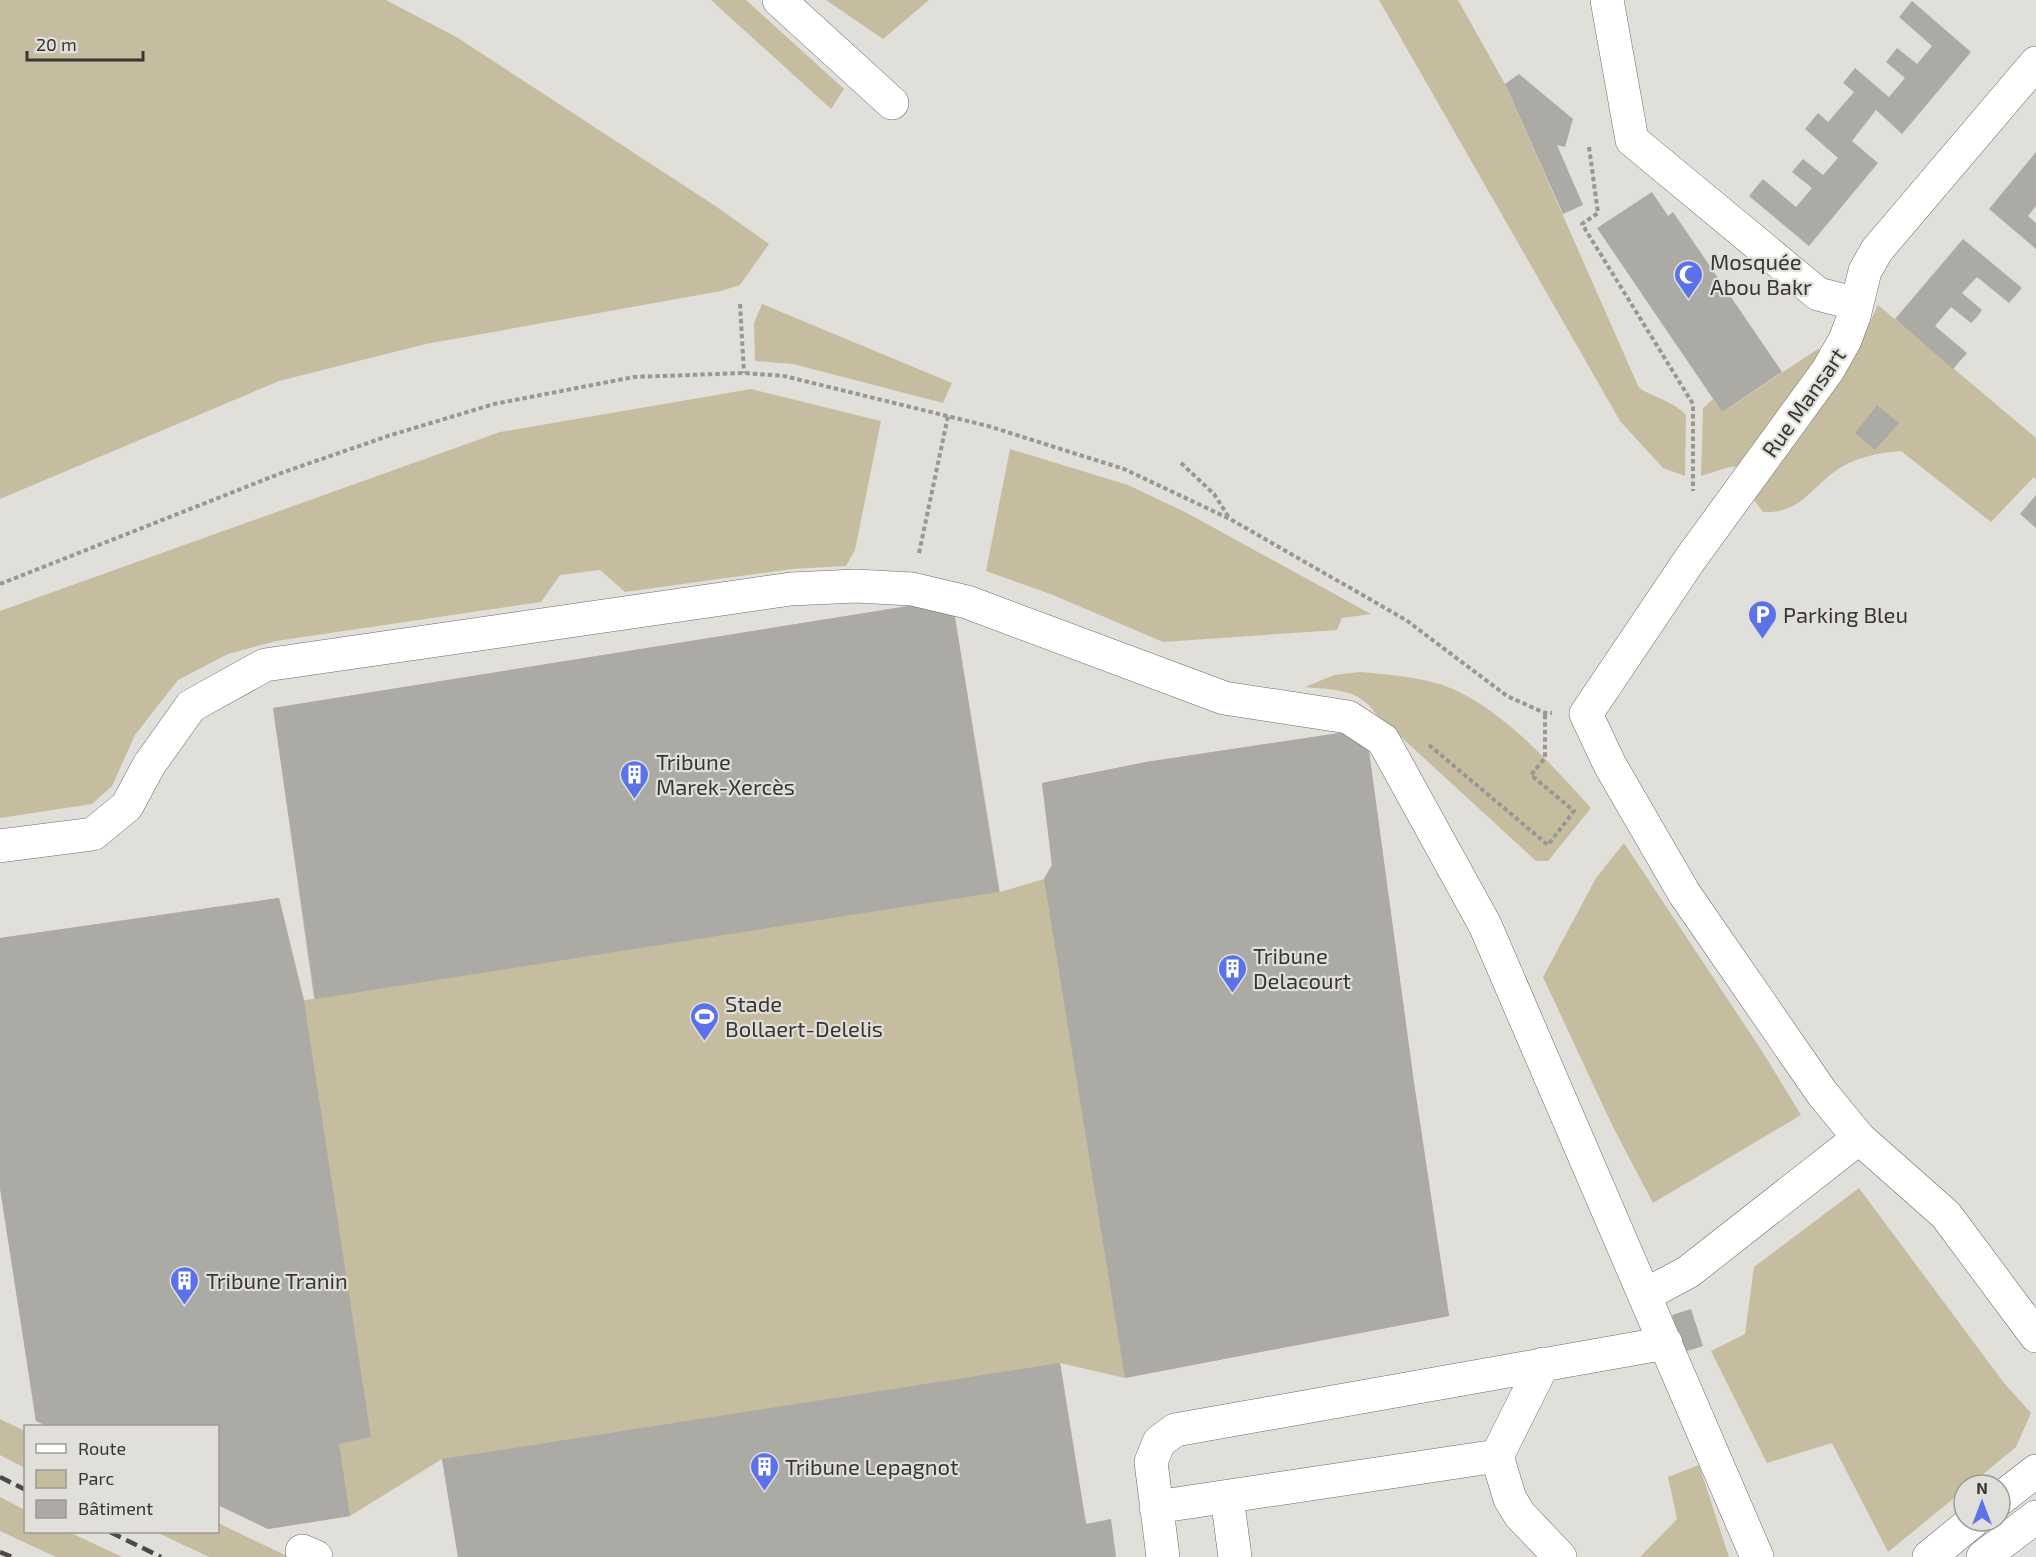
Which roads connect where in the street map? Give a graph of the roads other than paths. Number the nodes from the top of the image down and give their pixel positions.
1 (779, 0) edge
2 (1607, 0) edge
3 (2036, 63) edge
4 (892, 103) dead end
5 (1857, 304) junction
6 (0, 846) edge
7 (1859, 1138) junction
8 (1645, 1294) junction
9 (2036, 1336) edge
10 (1666, 1343) junction
11 (1544, 1364) junction
12 (1497, 1456) junction
13 (2036, 1471) edge
14 (2012, 1490) edge
15 (1227, 1497) junction
16 (1156, 1507) junction
17 (2036, 1517) edge
18 (1958, 1533) edge
19 (1163, 1557) edge
20 (1234, 1557) edge
21 (1560, 1557) edge
22 (1756, 1557) edge
23 (1929, 1557) edge
24 (1983, 1557) edge

1 - 4 street
2 - 5 street
3 - 5 street, Rue Mansart
5 - 7 street, Rue Mansart
6 - 8 street
7 - 8 street
7 - 9 street
8 - 10 street
10 - 11 street
10 - 22 street
11 - 12 street
11 - 16 street
12 - 15 street
12 - 21 street
13 - 14 street
15 - 16 street
15 - 20 street
16 - 19 street
17 - 24 street
18 - 23 street

